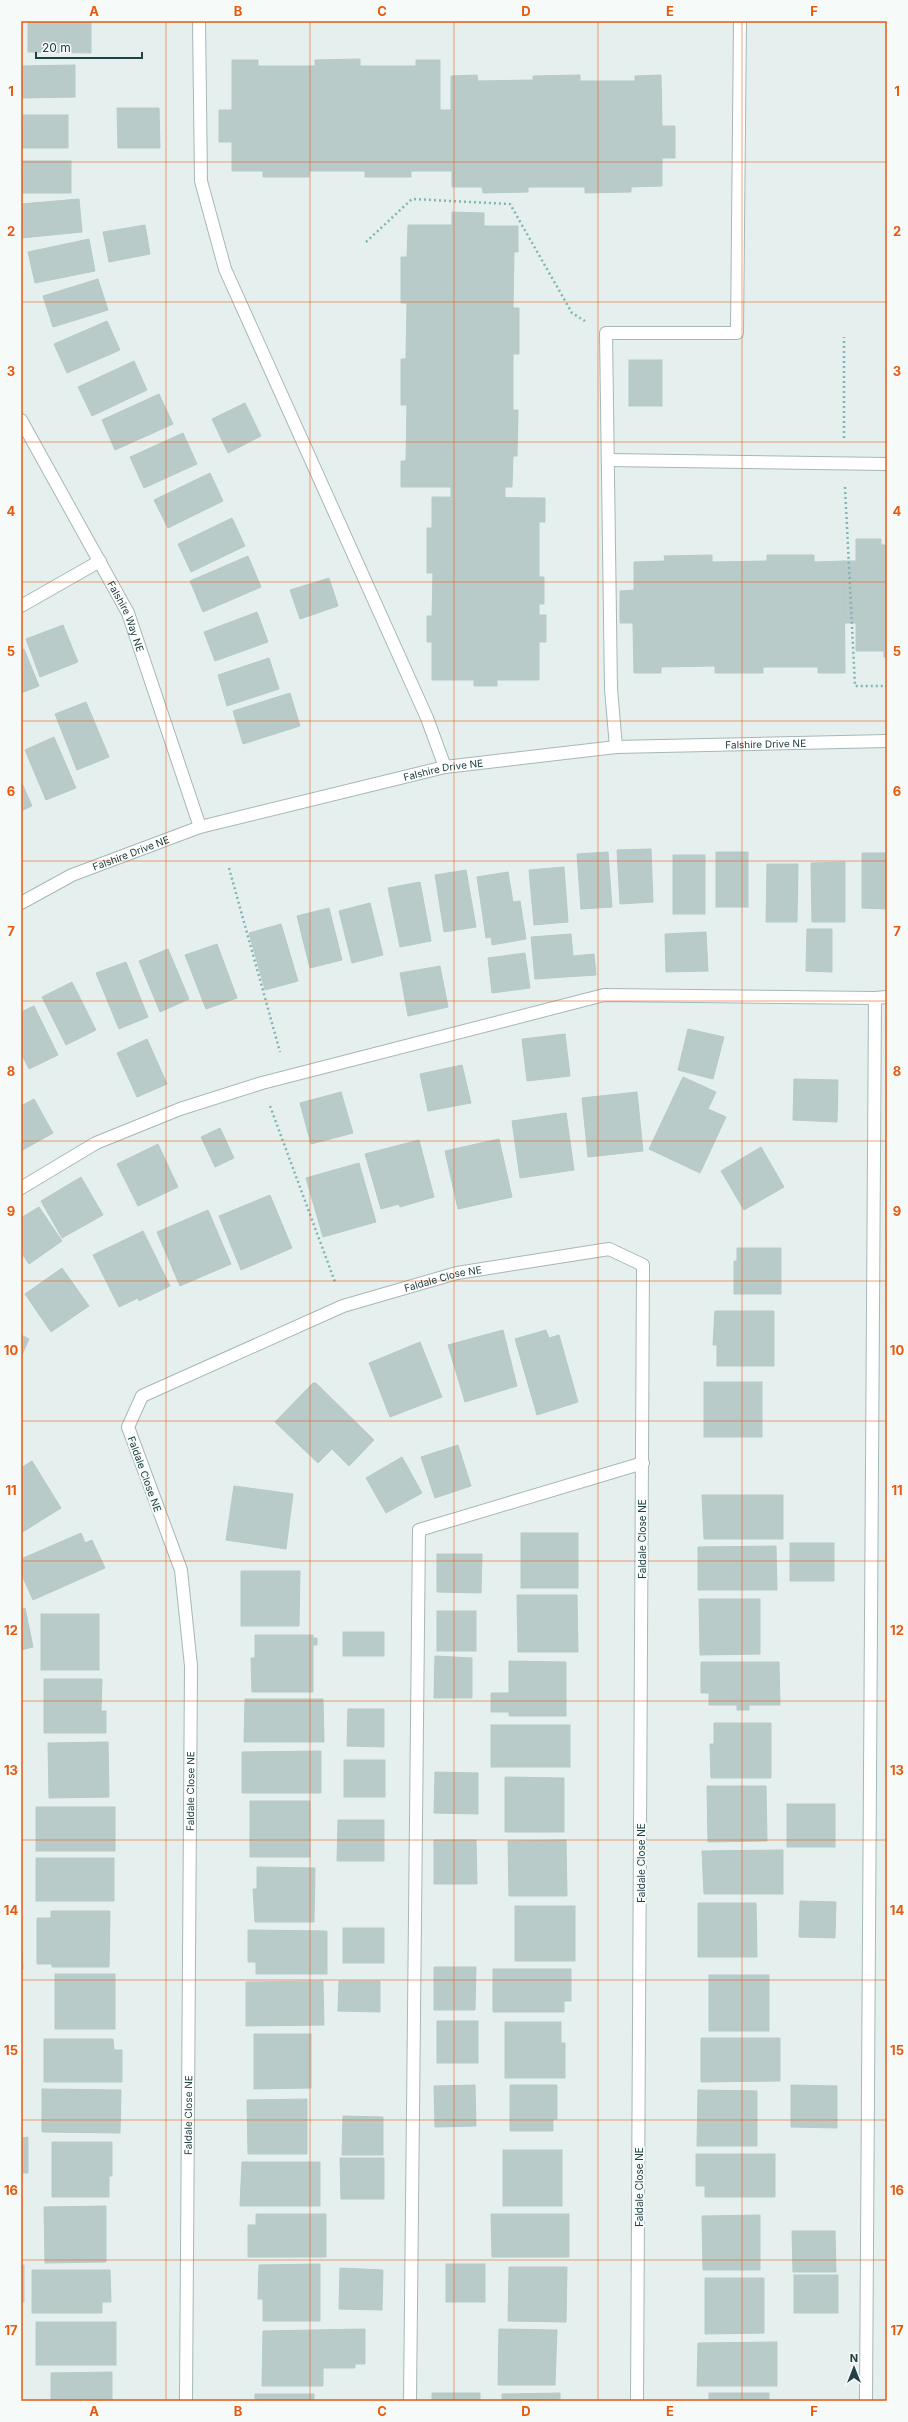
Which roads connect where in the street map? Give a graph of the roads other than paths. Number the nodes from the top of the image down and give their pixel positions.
1 (199, 21) edge
2 (740, 21) edge
3 (21, 420) edge
4 (608, 460) junction
5 (887, 464) edge
6 (100, 561) junction
7 (21, 606) edge
8 (887, 741) edge
9 (616, 747) junction
10 (445, 767) junction
11 (200, 827) junction
12 (21, 902) edge
13 (881, 998) edge
14 (21, 1188) edge
15 (643, 1463) junction
16 (186, 2401) edge
17 (410, 2401) edge
18 (638, 2401) edge
19 (866, 2401) edge

1 - 10 street
2 - 4 street
3 - 6 street, Falshire Way NE
4 - 5 street
4 - 9 street
6 - 7 street
6 - 11 street, Falshire Way NE
8 - 9 street, Falshire Drive NE
9 - 10 street, Falshire Drive NE
10 - 11 street, Falshire Drive NE
11 - 12 street, Falshire Drive NE
13 - 14 street
13 - 19 street
15 - 16 street, Faldale Close NE
15 - 17 street
15 - 18 street, Faldale Close NE

